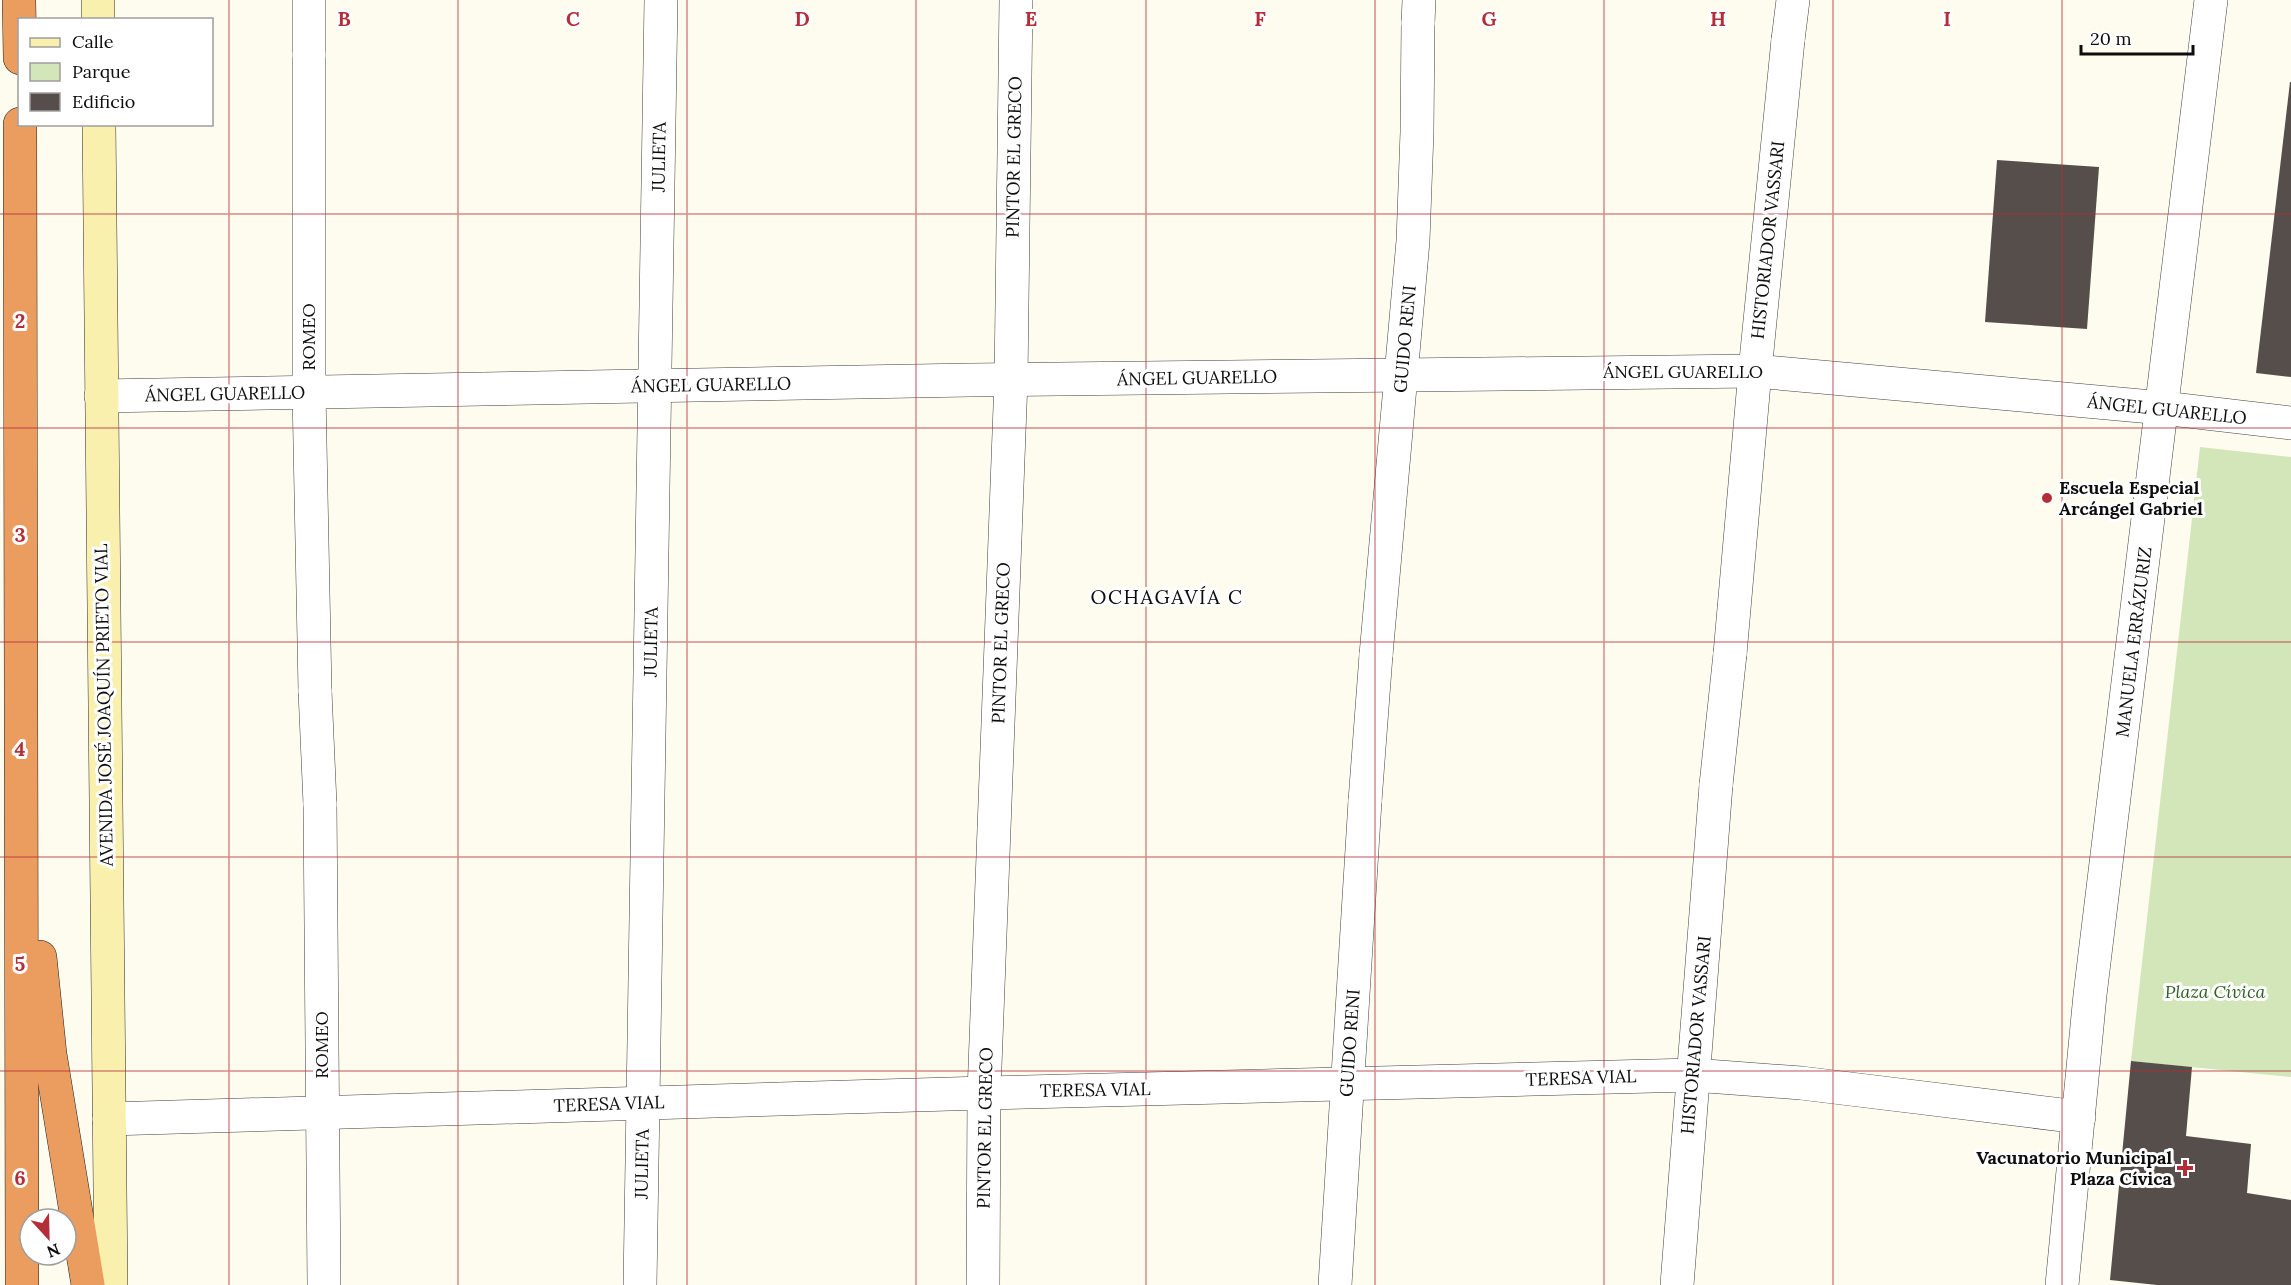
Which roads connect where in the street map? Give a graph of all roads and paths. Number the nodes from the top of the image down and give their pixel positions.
1 (19, 0) edge
2 (98, 0) edge
3 (309, 0) edge
4 (661, 0) edge
5 (1016, 0) edge
6 (1793, 0) edge
7 (2211, 0) edge
8 (1419, 12) edge
9 (19, 18) edge
10 (98, 18) edge
11 (20, 126) edge
12 (99, 126) edge
13 (1755, 371) junction
14 (1402, 375) junction
15 (1011, 380) junction
16 (655, 386) junction
17 (309, 393) junction
18 (101, 396) junction
19 (2163, 408) junction
20 (2291, 423) edge
21 (22, 781) junction
22 (1693, 1075) junction
23 (1348, 1084) junction
24 (984, 1093) junction
25 (643, 1103) junction
26 (323, 1113) junction
27 (2079, 1117) junction
28 (109, 1119) junction
29 (22, 1285) edge
30 (88, 1285) edge
31 (111, 1285) edge
32 (324, 1285) edge
33 (640, 1285) edge
34 (983, 1285) edge
35 (1335, 1285) edge
36 (1677, 1285) edge
37 (2062, 1285) edge

1 - 9 highway
2 - 10 main road
3 - 17 street, ROMEO
4 - 16 street, JULIETA
5 - 15 street, PINTOR EL GRECO
6 - 13 street, HISTORIADOR VASSARI
7 - 19 street, MANUELA ERRÁZURIZ
8 - 14 street, GUIDO RENI
11 - 21 highway
12 - 18 main road, AVENIDA JOSÉ JOAQUÍN PRIETO VIAL
13 - 14 street, ÁNGEL GUARELLO
13 - 19 street, ÁNGEL GUARELLO
13 - 22 street, HISTORIADOR VASSARI
14 - 15 street, ÁNGEL GUARELLO
14 - 23 street, GUIDO RENI
15 - 16 street, ÁNGEL GUARELLO
15 - 24 street, PINTOR EL GRECO
16 - 17 street, ÁNGEL GUARELLO
16 - 25 street, JULIETA
17 - 18 street, ÁNGEL GUARELLO
17 - 26 street, ROMEO
18 - 28 main road, AVENIDA JOSÉ JOAQUÍN PRIETO VIAL
19 - 20 street, ÁNGEL GUARELLO
19 - 27 street, MANUELA ERRÁZURIZ
21 - 29 highway
21 - 30 highway
22 - 23 street, TERESA VIAL
22 - 27 street, TERESA VIAL
22 - 36 street, HISTORIADOR VASSARI
23 - 24 street, TERESA VIAL
23 - 35 street, GUIDO RENI
24 - 25 street, TERESA VIAL
24 - 34 street, PINTOR EL GRECO
25 - 26 street, TERESA VIAL
25 - 33 street, JULIETA
26 - 28 street, TERESA VIAL
26 - 32 street, ROMEO
27 - 37 street, MANUELA ERRÁZURIZ
28 - 31 main road, AVENIDA JOSÉ JOAQUÍN PRIETO VIAL

